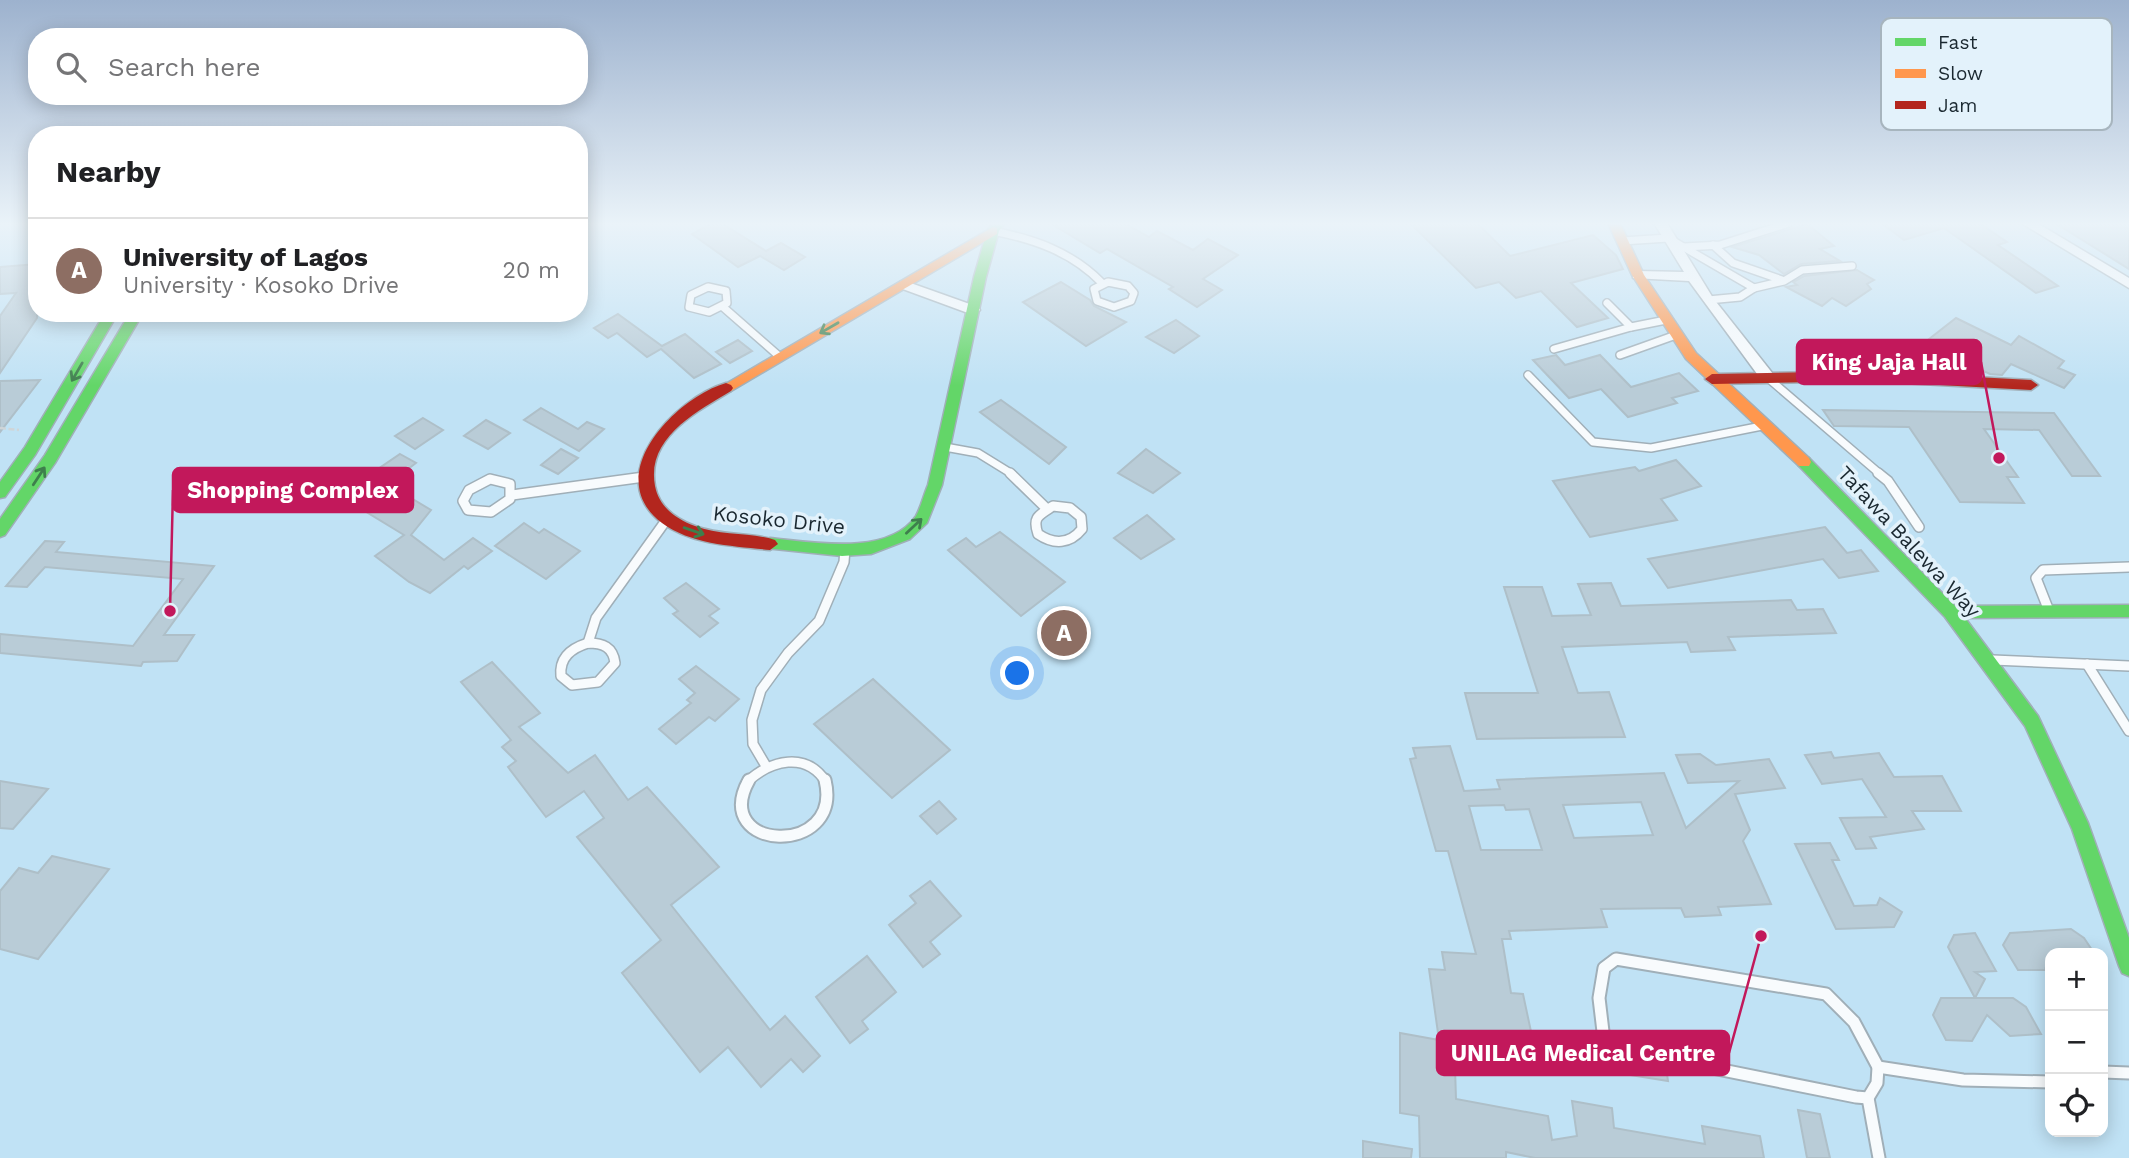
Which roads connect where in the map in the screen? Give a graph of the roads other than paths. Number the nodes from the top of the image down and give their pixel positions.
1 (917, 277) edge
2 (982, 277) edge
3 (1095, 277) edge
4 (1639, 277) edge
5 (1692, 277) edge
6 (1735, 277) edge
7 (1773, 277) edge
8 (1790, 277) edge
9 (1784, 281) junction
10 (1102, 283) junction
11 (905, 285) junction
12 (1754, 288) junction
13 (1708, 300) junction
14 (1607, 303) dead end
15 (723, 307) junction
16 (973, 310) junction
17 (1666, 320) junction
18 (107, 322) edge
19 (132, 322) edge
20 (1631, 327) junction
21 (1676, 335) junction
22 (1554, 349) dead end
23 (1620, 355) dead end
24 (780, 357) junction
25 (1528, 375) dead end
26 (1768, 378) junction
27 (1712, 379) junction
28 (2031, 385) dead end
29 (1762, 426) junction
30 (943, 447) junction
31 (646, 477) junction
32 (0, 493) edge
33 (512, 495) junction
34 (1046, 508) junction
35 (667, 519) junction
36 (1919, 527) dead end
37 (0, 531) edge
38 (845, 550) junction
39 (2129, 567) edge
40 (2129, 611) edge
41 (1951, 612) junction
42 (2049, 612) junction
43 (589, 643) junction
44 (1988, 659) junction
45 (2087, 664) junction
46 (2129, 666) edge
47 (2129, 731) edge
48 (766, 766) junction
49 (2129, 966) edge
50 (1878, 1067) junction
51 (2108, 1072) edge
52 (2129, 1073) edge
53 (2045, 1082) edge
54 (1868, 1098) junction
55 (1879, 1158) edge

1 - 11 street
2 - 16 street, Kosoko Drive
3 - 10 lane
4 - 17 street, Tafawa Balewa Way
5 - 13 street
6 - 12 lane
7 - 9 lane
8 - 9 lane
9 - 12 lane
10 - 10 lane
11 - 16 street
11 -> 24 street
12 - 13 lane
13 - 26 street
14 - 20 lane
15 - 15 lane
15 - 24 lane
16 - 30 street, Kosoko Drive
17 - 20 lane
17 - 21 street, Tafawa Balewa Way
18 -> 32 street
37 -> 19 street
20 - 22 lane
21 - 23 lane
21 - 27 street, Tafawa Balewa Way
24 - 31 street
25 - 29 lane
26 - 27 street
26 - 28 street
26 - 36 lane
27 - 29 street, Tafawa Balewa Way
29 - 41 street, Tafawa Balewa Way
30 - 34 lane
38 -> 30 street, Kosoko Drive
31 - 33 lane
31 - 35 street
33 - 33 lane
34 - 34 lane
35 -> 38 street, Kosoko Drive
35 - 43 lane
38 - 48 lane
39 - 42 lane
40 - 42 street
41 - 42 street
41 - 44 street, Tafawa Balewa Way
43 - 43 lane
44 - 45 lane
44 - 49 street, Tafawa Balewa Way
45 - 46 lane
45 - 47 lane
48 - 48 lane
50 - 53 lane
50 - 54 lane
50 - 54 lane
51 - 52 lane
54 - 55 lane

